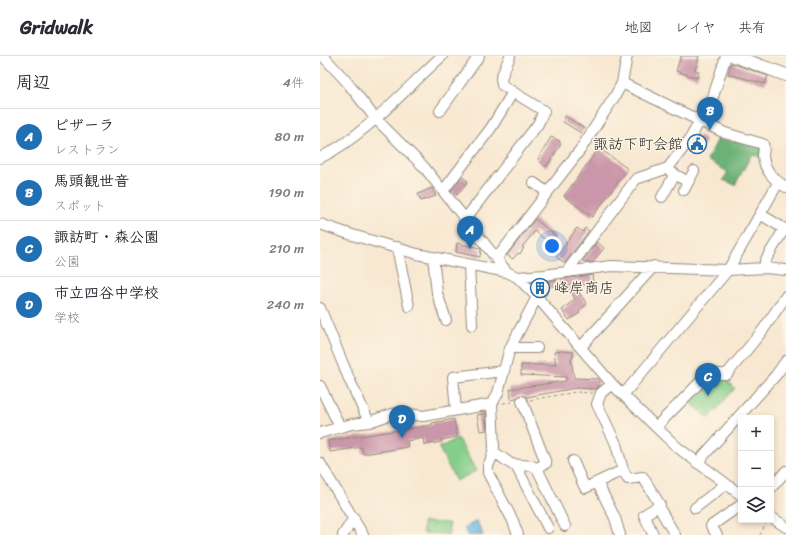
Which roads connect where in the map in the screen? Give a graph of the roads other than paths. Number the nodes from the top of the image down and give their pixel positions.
1 (323, 56) edge
2 (442, 56) edge
3 (479, 56) edge
4 (510, 56) edge
5 (627, 56) edge
6 (726, 56) edge
7 (734, 56) edge
8 (786, 75) edge
9 (622, 83) junction
10 (513, 92) junction
11 (440, 111) dead end
12 (375, 118) junction
13 (702, 121) junction
14 (320, 158) edge
15 (666, 169) junction
16 (694, 171) dead end
17 (675, 174) junction
18 (534, 183) dead end
19 (782, 185) edge
20 (443, 191) junction
21 (547, 192) junction
22 (662, 197) dead end
23 (760, 214) junction
24 (466, 218) junction
25 (320, 224) edge
26 (397, 247) junction
27 (433, 256) junction
28 (497, 258) junction
29 (469, 264) junction
30 (654, 266) junction
31 (765, 268) junction
32 (728, 270) junction
33 (786, 270) edge
34 (567, 271) junction
35 (507, 272) junction
36 (517, 277) junction
37 (786, 296) edge
38 (537, 297) junction
39 (410, 306) dead end
40 (320, 308) edge
41 (446, 320) dead end
42 (472, 325) dead end
43 (581, 347) junction
44 (510, 348) junction
45 (538, 348) dead end
46 (786, 361) edge
47 (504, 371) junction
48 (612, 384) junction
49 (320, 386) edge
50 (623, 395) junction
51 (522, 401) road end
52 (492, 404) junction
53 (456, 410) junction
54 (369, 422) junction
55 (340, 427) junction
56 (656, 427) junction
57 (320, 433) edge
58 (493, 451) junction
59 (573, 461) dead end
60 (320, 463) edge
61 (698, 463) junction
62 (515, 464) junction
63 (537, 468) junction
64 (623, 470) junction
65 (786, 471) edge
66 (597, 482) junction
67 (726, 484) junction
68 (772, 487) edge
69 (738, 493) edge
70 (658, 506) junction
71 (738, 507) edge
72 (695, 508) dead end
73 (354, 518) junction
74 (774, 519) edge
75 (785, 525) edge
76 (565, 526) dead end
77 (548, 528) dead end
78 (653, 534) dead end
79 (343, 535) edge
80 (363, 535) edge
81 (518, 535) edge
82 (620, 535) edge
83 (675, 535) edge
84 (717, 535) edge

1 - 12 street
2 - 12 street
3 - 11 street
4 - 10 street
5 - 9 street
6 - 13 street
7 - 8 main road
9 - 13 street
9 - 21 street
10 - 20 street
10 - 24 street
12 - 14 street
12 - 20 street
13 - 15 street
13 - 19 street
15 - 17 street
15 - 34 street
16 - 17 street
17 - 22 street
18 - 21 street
19 - 23 street
20 - 24 street
21 - 28 street
23 - 31 street
23 - 32 street
24 - 28 street
25 - 26 street
26 - 27 street
26 - 39 street
27 - 29 street
27 - 41 street
28 - 35 street
29 - 35 street
29 - 42 street
30 - 32 street
30 - 34 street
30 - 43 street
31 - 32 street
31 - 33 street
32 - 50 street
34 - 36 street
35 - 36 street
36 - 38 street
37 - 56 street
38 - 43 street
38 - 44 street
40 - 54 street
43 - 48 street
44 - 45 street
44 - 47 street
46 - 61 street
47 - 52 street
47 - 53 street
48 - 50 street
48 - 64 street
49 - 55 street
50 - 56 street
51 - 63 street
52 - 53 street
52 - 58 street
53 - 54 street
54 - 55 street
55 - 57 street
56 - 61 street
58 - 62 street
58 - 81 street
59 - 66 street
60 - 73 street
61 - 67 street
62 - 63 street
62 - 77 street
63 - 76 street
64 - 66 street
64 - 70 street
65 - 68 street
66 - 82 street
67 - 69 street
67 - 72 street
70 - 78 street
70 - 83 street
71 - 84 street
73 - 79 street
73 - 80 street
74 - 75 street

